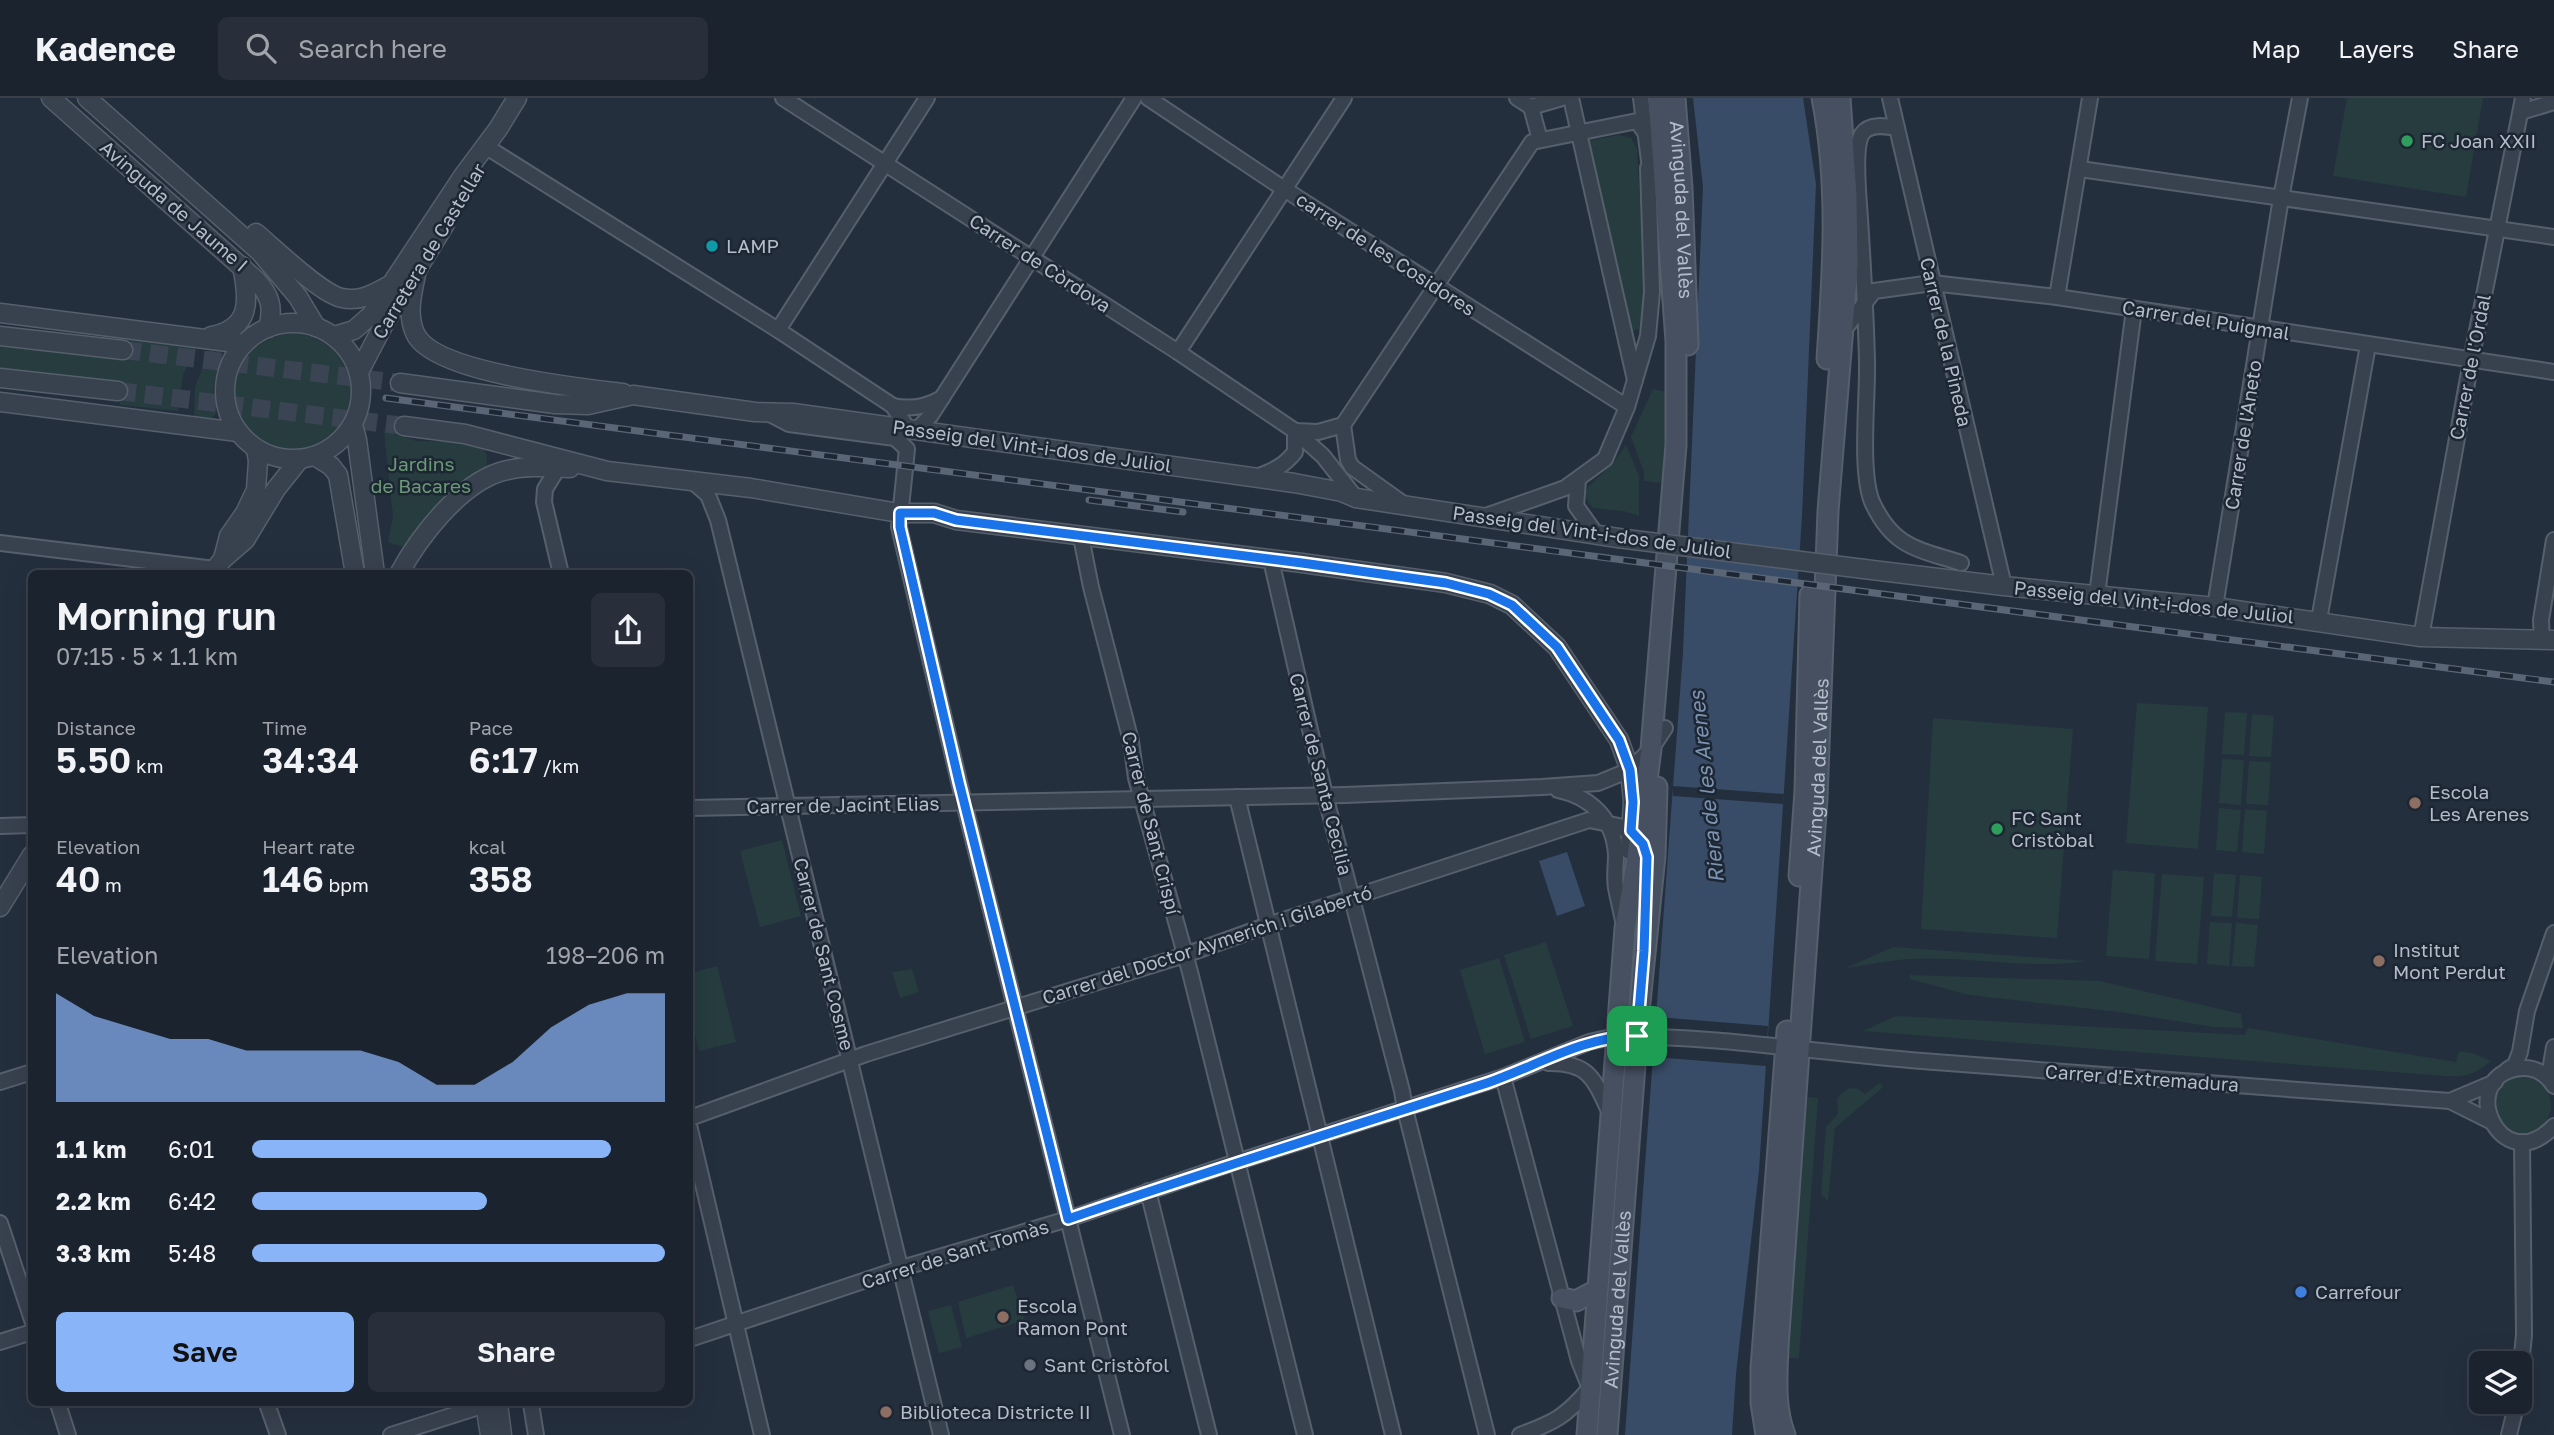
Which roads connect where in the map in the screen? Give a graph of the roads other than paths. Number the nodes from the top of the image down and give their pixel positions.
1 (51, 98) edge
2 (87, 98) edge
3 (517, 98) edge
4 (783, 98) edge
5 (927, 98) edge
6 (1135, 98) edge
7 (1148, 98) edge
8 (1517, 98) edge
9 (1562, 98) edge
10 (1571, 98) edge
11 (1641, 98) edge
12 (1658, 98) edge
13 (1664, 98) edge
14 (1675, 98) edge
15 (1822, 98) edge
16 (1840, 98) edge
17 (1890, 98) edge
18 (2090, 98) edge
19 (2300, 98) edge
20 (1339, 100) edge
21 (2554, 102) edge
22 (2522, 105) edge
23 (1531, 107) junction
24 (1677, 118) junction
25 (1896, 128) junction
26 (1644, 131) junction
27 (1578, 133) junction
28 (1540, 140) junction
29 (487, 147) junction
30 (885, 165) junction
31 (1648, 167) junction
32 (2080, 169) junction
33 (187, 185) junction
34 (1284, 189) junction
35 (2281, 198) junction
36 (2497, 228) junction
37 (1667, 233) junction
38 (2554, 237) edge
39 (1032, 258) junction
40 (242, 266) junction
41 (417, 270) junction
42 (1932, 282) junction
43 (392, 284) junction
44 (1434, 286) junction
45 (2057, 297) junction
46 (1854, 305) junction
47 (2134, 309) junction
48 (0, 313) edge
49 (316, 327) junction
50 (268, 328) junction
51 (2260, 328) junction
52 (778, 330) junction
53 (0, 336) edge
54 (334, 336) junction
55 (204, 337) junction
56 (244, 344) junction
57 (2368, 345) junction
58 (123, 350) tunnel mouth
59 (1178, 352) junction
60 (2471, 361) junction
61 (359, 372) junction
62 (2554, 372) edge
63 (0, 378) edge
64 (1636, 381) junction
65 (400, 383) tunnel mouth
66 (118, 391) tunnel mouth
67 (633, 395) junction
68 (943, 397) junction
69 (0, 402) edge
70 (893, 406) junction
71 (1627, 407) junction
72 (768, 413) junction
73 (353, 425) junction
74 (1343, 425) junction
75 (404, 426) tunnel mouth
76 (913, 429) junction
77 (1295, 431) junction
78 (238, 432) junction
79 (256, 449) junction
80 (307, 458) junction
81 (558, 468) junction
82 (607, 471) junction
83 (1254, 478) junction
84 (1577, 480) junction
85 (692, 481) junction
86 (1356, 498) junction
87 (1406, 506) junction
88 (900, 513) junction
89 (1483, 517) junction
90 (1596, 534) junction
91 (1081, 537) junction
92 (2554, 540) edge
93 (0, 543) edge
94 (1271, 560) junction
95 (1961, 563) dead end
96 (216, 567) edge
97 (354, 570) edge
98 (374, 570) edge
99 (402, 570) edge
100 (560, 570) edge
101 (2004, 586) junction
102 (2097, 595) junction
103 (2215, 607) junction
104 (2319, 620) junction
105 (2421, 637) junction
106 (2548, 640) edge
107 (1665, 728) junction
108 (1651, 749) junction
109 (1630, 770) junction
110 (1542, 788) junction
111 (1325, 795) junction
112 (1237, 797) junction
113 (1142, 799) junction
114 (964, 803) junction
115 (788, 805) junction
116 (693, 808) edge
117 (1606, 822) junction
118 (28, 825) edge
119 (0, 826) edge
120 (1635, 835) junction
121 (28, 862) edge
122 (1353, 897) junction
123 (0, 907) edge
124 (1626, 919) junction
125 (1268, 925) junction
126 (2554, 933) edge
127 (1644, 951) junction
128 (1185, 955) junction
129 (1015, 1008) junction
130 (1616, 1036) junction
131 (1643, 1036) junction
132 (1785, 1047) junction
133 (2554, 1047) edge
134 (1833, 1054) junction
135 (851, 1060) junction
136 (1540, 1063) junction
137 (1798, 1070) junction
138 (28, 1073) edge
139 (1503, 1077) junction
140 (2499, 1077) junction
141 (0, 1082) edge
142 (2554, 1084) edge
143 (2450, 1101) junction
144 (1405, 1109) junction
145 (1610, 1114) junction
146 (693, 1117) edge
147 (2490, 1121) junction
148 (2554, 1125) edge
149 (1320, 1137) junction
150 (693, 1142) edge
151 (2522, 1142) junction
152 (1236, 1163) junction
153 (1148, 1191) junction
154 (1068, 1219) junction
155 (0, 1223) edge
156 (902, 1268) junction
157 (1597, 1290) junction
158 (1562, 1298) junction
159 (28, 1308) edge
160 (736, 1325) junction
161 (28, 1333) edge
162 (693, 1338) edge
163 (0, 1342) edge
164 (2522, 1351) edge
165 (1590, 1388) junction
166 (59, 1406) edge
167 (268, 1406) edge
168 (480, 1406) edge
169 (486, 1406) edge
170 (498, 1406) edge
171 (531, 1406) edge
172 (2514, 1414) edge
173 (68, 1435) edge
174 (278, 1435) edge
175 (391, 1435) edge
176 (490, 1435) edge
177 (502, 1435) edge
178 (536, 1435) edge
179 (762, 1435) edge
180 (941, 1435) edge
181 (1122, 1435) edge
182 (1209, 1435) edge
183 (1305, 1435) edge
184 (1393, 1435) edge
185 (1487, 1435) edge
186 (1520, 1435) edge
187 (1587, 1435) edge
188 (1607, 1435) edge
189 (1766, 1435) edge
190 (1785, 1435) edge
191 (2509, 1435) edge

1 - 40 street, Avinguda de Jaume I
2 - 33 street, Avinguda de Jaume I
3 - 29 street, Carretera de Castellar
4 - 30 street, Carrer de Còrdova
5 - 30 street
6 - 39 street
7 - 34 street, carrer de les Cosidores
8 - 23 street
9 - 23 street
10 - 27 street
11 - 26 street, Avinguda del Vallès
12 - 37 main road, Avinguda del Vallès
13 - 24 street
14 - 24 main road, Avinguda del Vallès
15 - 132 main road, Avinguda del Vallès
16 - 46 main road, Avinguda del Vallès
17 - 25 street, Carrer de la Pineda
18 - 32 street
19 - 35 street, Carrer de l'Aneto
20 - 34 street
21 - 22 street
22 - 36 street, Carrer de l'Ordal
23 - 28 street
24 - 107 main road, Avinguda del Vallès
25 - 42 street, Carrer de la Pineda
25 - 46 street, Avinguda del Vallès
26 - 27 street
26 - 31 street, Avinguda del Vallès
27 - 28 street
27 - 64 street
28 - 44 street
29 - 41 street, Carretera de Castellar
29 - 43 street, Carretera de Castellar
29 - 52 street
30 - 39 street, Carrer de Còrdova
30 - 52 street
31 - 37 street, Avinguda del Vallès
31 - 64 street, Avinguda del Vallès
32 - 35 street
32 - 45 street
33 - 43 street, Carretera de Castellar
33 - 49 street, Avinguda de Jaume I
34 - 44 street, carrer de les Cosidores
34 - 59 street
35 - 36 street
35 - 51 street, Carrer de l'Aneto
36 - 38 street
36 - 60 street, Carrer de l'Ordal
37 - 108 main road, Avinguda del Vallès
39 - 59 street, Carrer de Còrdova
39 - 68 street
40 - 50 street, Avinguda de Jaume I
40 - 55 street
41 - 61 street, Carretera de Castellar
41 - 67 street, Passeig del Vint-i-dos de Juliol
42 - 45 street, Carrer del Puigmal
42 - 46 street, Carrer del Puigmal
42 - 101 street, Carrer de la Pineda
43 - 54 street, Carretera de Castellar
44 - 71 street, carrer de les Cosidores
44 - 74 street
45 - 47 street, Carrer del Puigmal
46 - 95 street, Avinguda del Vallès
46 - 132 main road, Avinguda del Vallès
47 - 51 street, Carrer del Puigmal
47 - 102 street
48 - 55 street
49 - 50 street
49 - 54 street
50 - 56 street
51 - 57 street, Carrer del Puigmal
51 - 103 street, Carrer de l'Aneto
52 - 70 street
53 - 58 street
54 - 61 street
55 - 56 street
56 - 78 street
57 - 60 street, Carrer del Puigmal
57 - 104 street
59 - 77 street, Carrer de Còrdova
60 - 62 street, Carrer del Puigmal
60 - 105 street, Carrer de l'Ordal
61 - 73 street
63 - 66 street
64 - 71 street, Avinguda del Vallès
65 - 67 street, Passeig del Vint-i-dos de Juliol
67 - 72 street, Passeig del Vint-i-dos de Juliol
68 - 70 street
68 - 76 street
69 - 78 street
70 - 76 street
71 - 84 street, Avinguda del Vallès
72 - 76 street, Passeig del Vint-i-dos de Juliol
72 - 88 street
73 - 80 street
73 - 98 street
74 - 77 street
74 - 87 street
75 - 82 street
76 - 83 street, Passeig del Vint-i-dos de Juliol
77 - 83 street
77 - 86 street, Carrer de Còrdova
78 - 79 street
79 - 80 street
79 - 96 street
80 - 96 street
80 - 97 street
81 - 82 street
81 - 99 street
81 - 100 street
82 - 85 street
83 - 86 street, Passeig del Vint-i-dos de Juliol
84 - 89 street, Avinguda del Vallès
84 - 90 street
85 - 88 street
85 - 115 street, Carrer de Sant Cosme
86 - 87 street, Passeig del Vint-i-dos de Juliol
87 - 89 street, Passeig del Vint-i-dos de Juliol
88 - 91 street
88 - 114 street
89 - 90 street, Passeig del Vint-i-dos de Juliol
90 - 101 street, Passeig del Vint-i-dos de Juliol, bridge
91 - 94 street
91 - 113 street, Carrer de Sant Crispí
92 - 106 street
93 - 96 street
94 - 109 street
94 - 111 street, Carrer de Santa Cecilia
101 - 102 street, Passeig del Vint-i-dos de Juliol
102 - 103 street, Passeig del Vint-i-dos de Juliol
103 - 104 street, Passeig del Vint-i-dos de Juliol
104 - 105 street, Passeig del Vint-i-dos de Juliol
105 - 106 street, Passeig del Vint-i-dos de Juliol
107 - 108 street, Carrer de Jacint Elias
107 - 127 main road, Avinguda del Vallès
108 - 109 street, Carrer de Jacint Elias
108 - 120 main road, Avinguda del Vallès
109 - 110 street, Carrer de Jacint Elias
109 - 120 street
110 - 111 street, Carrer de Jacint Elias
110 - 117 street, Carrer de Jacint Elias
111 - 112 street, Carrer de Jacint Elias
111 - 122 street, Carrer de Santa Cecilia
112 - 113 street, Carrer de Jacint Elias
112 - 125 street
113 - 114 street, Carrer de Jacint Elias
113 - 128 street, Carrer de Sant Crispí
114 - 115 street, Carrer de Jacint Elias
114 - 129 street
115 - 116 street, Carrer de Jacint Elias
115 - 135 street, Carrer de Sant Cosme
117 - 120 street
117 - 122 street, Carrer del Doctor Aymerich i Gilabertó
117 - 124 street, Carrer de Jacint Elias
118 - 119 street
120 - 124 main road, Avinguda del Vallès
120 - 127 street, Avinguda del Vallès
121 - 123 street
122 - 125 street, Carrer del Doctor Aymerich i Gilabertó
122 - 144 street, Carrer de Santa Cecilia
124 - 130 main road, Avinguda del Vallès
125 - 128 street, Carrer del Doctor Aymerich i Gilabertó
125 - 149 street
126 - 140 street
127 - 131 main road, Avinguda del Vallès
128 - 129 street, Carrer del Doctor Aymerich i Gilabertó
128 - 152 street, Carrer de Sant Crispí
129 - 135 street, Carrer del Doctor Aymerich i Gilabertó
129 - 154 street
130 - 131 street
130 - 136 street, Carrer de Sant Tomàs
130 - 145 main road, Avinguda del Vallès
131 - 132 street, Carrer d'Extremadura
131 - 188 main road, Avinguda del Vallès
132 - 134 street, Carrer d'Extremadura
132 - 137 main road, Avinguda del Vallès
132 - 189 main road, Avinguda del Vallès
133 - 142 street
134 - 137 street, Carrer d'Extremadura
134 - 143 street, Carrer d'Extremadura
135 - 146 street, Carrer del Doctor Aymerich i Gilabertó
135 - 156 street, Carrer de Sant Cosme
136 - 139 street, Carrer de Sant Tomàs
136 - 145 street, Carrer de Sant Tomàs
137 - 190 main road, Avinguda del Vallès
138 - 141 street
139 - 144 street, Carrer de Sant Tomàs
139 - 158 street
140 - 142 street
140 - 143 street, Carrer d'Extremadura
140 - 147 street
143 - 147 street, Carrer d'Extremadura
144 - 149 street, Carrer de Sant Tomàs
144 - 185 street, Carrer de Santa Cecilia
145 - 157 main road, Avinguda del Vallès
147 - 151 street, Carrer d'Extremadura
148 - 151 street
149 - 152 street, Carrer de Sant Tomàs
149 - 184 street
150 - 160 street
151 - 164 street
152 - 153 street, Carrer de Sant Tomàs
152 - 183 street, Carrer de Sant Crispí
153 - 154 street, Carrer de Sant Tomàs
153 - 182 street
154 - 156 street, Carrer de Sant Tomàs
154 - 181 street
155 - 159 street
156 - 160 street, Carrer de Sant Tomàs
156 - 180 street, Carrer de Sant Cosme
157 - 158 main road
157 - 165 main road, Avinguda del Vallès
158 - 165 street
160 - 162 street, Carrer de Sant Tomàs
160 - 179 street
161 - 163 street
165 - 186 street
165 - 187 main road, Avinguda del Vallès
166 - 173 street
167 - 174 street
168 - 175 street
169 - 176 street
170 - 177 street
171 - 178 street
172 - 191 street

